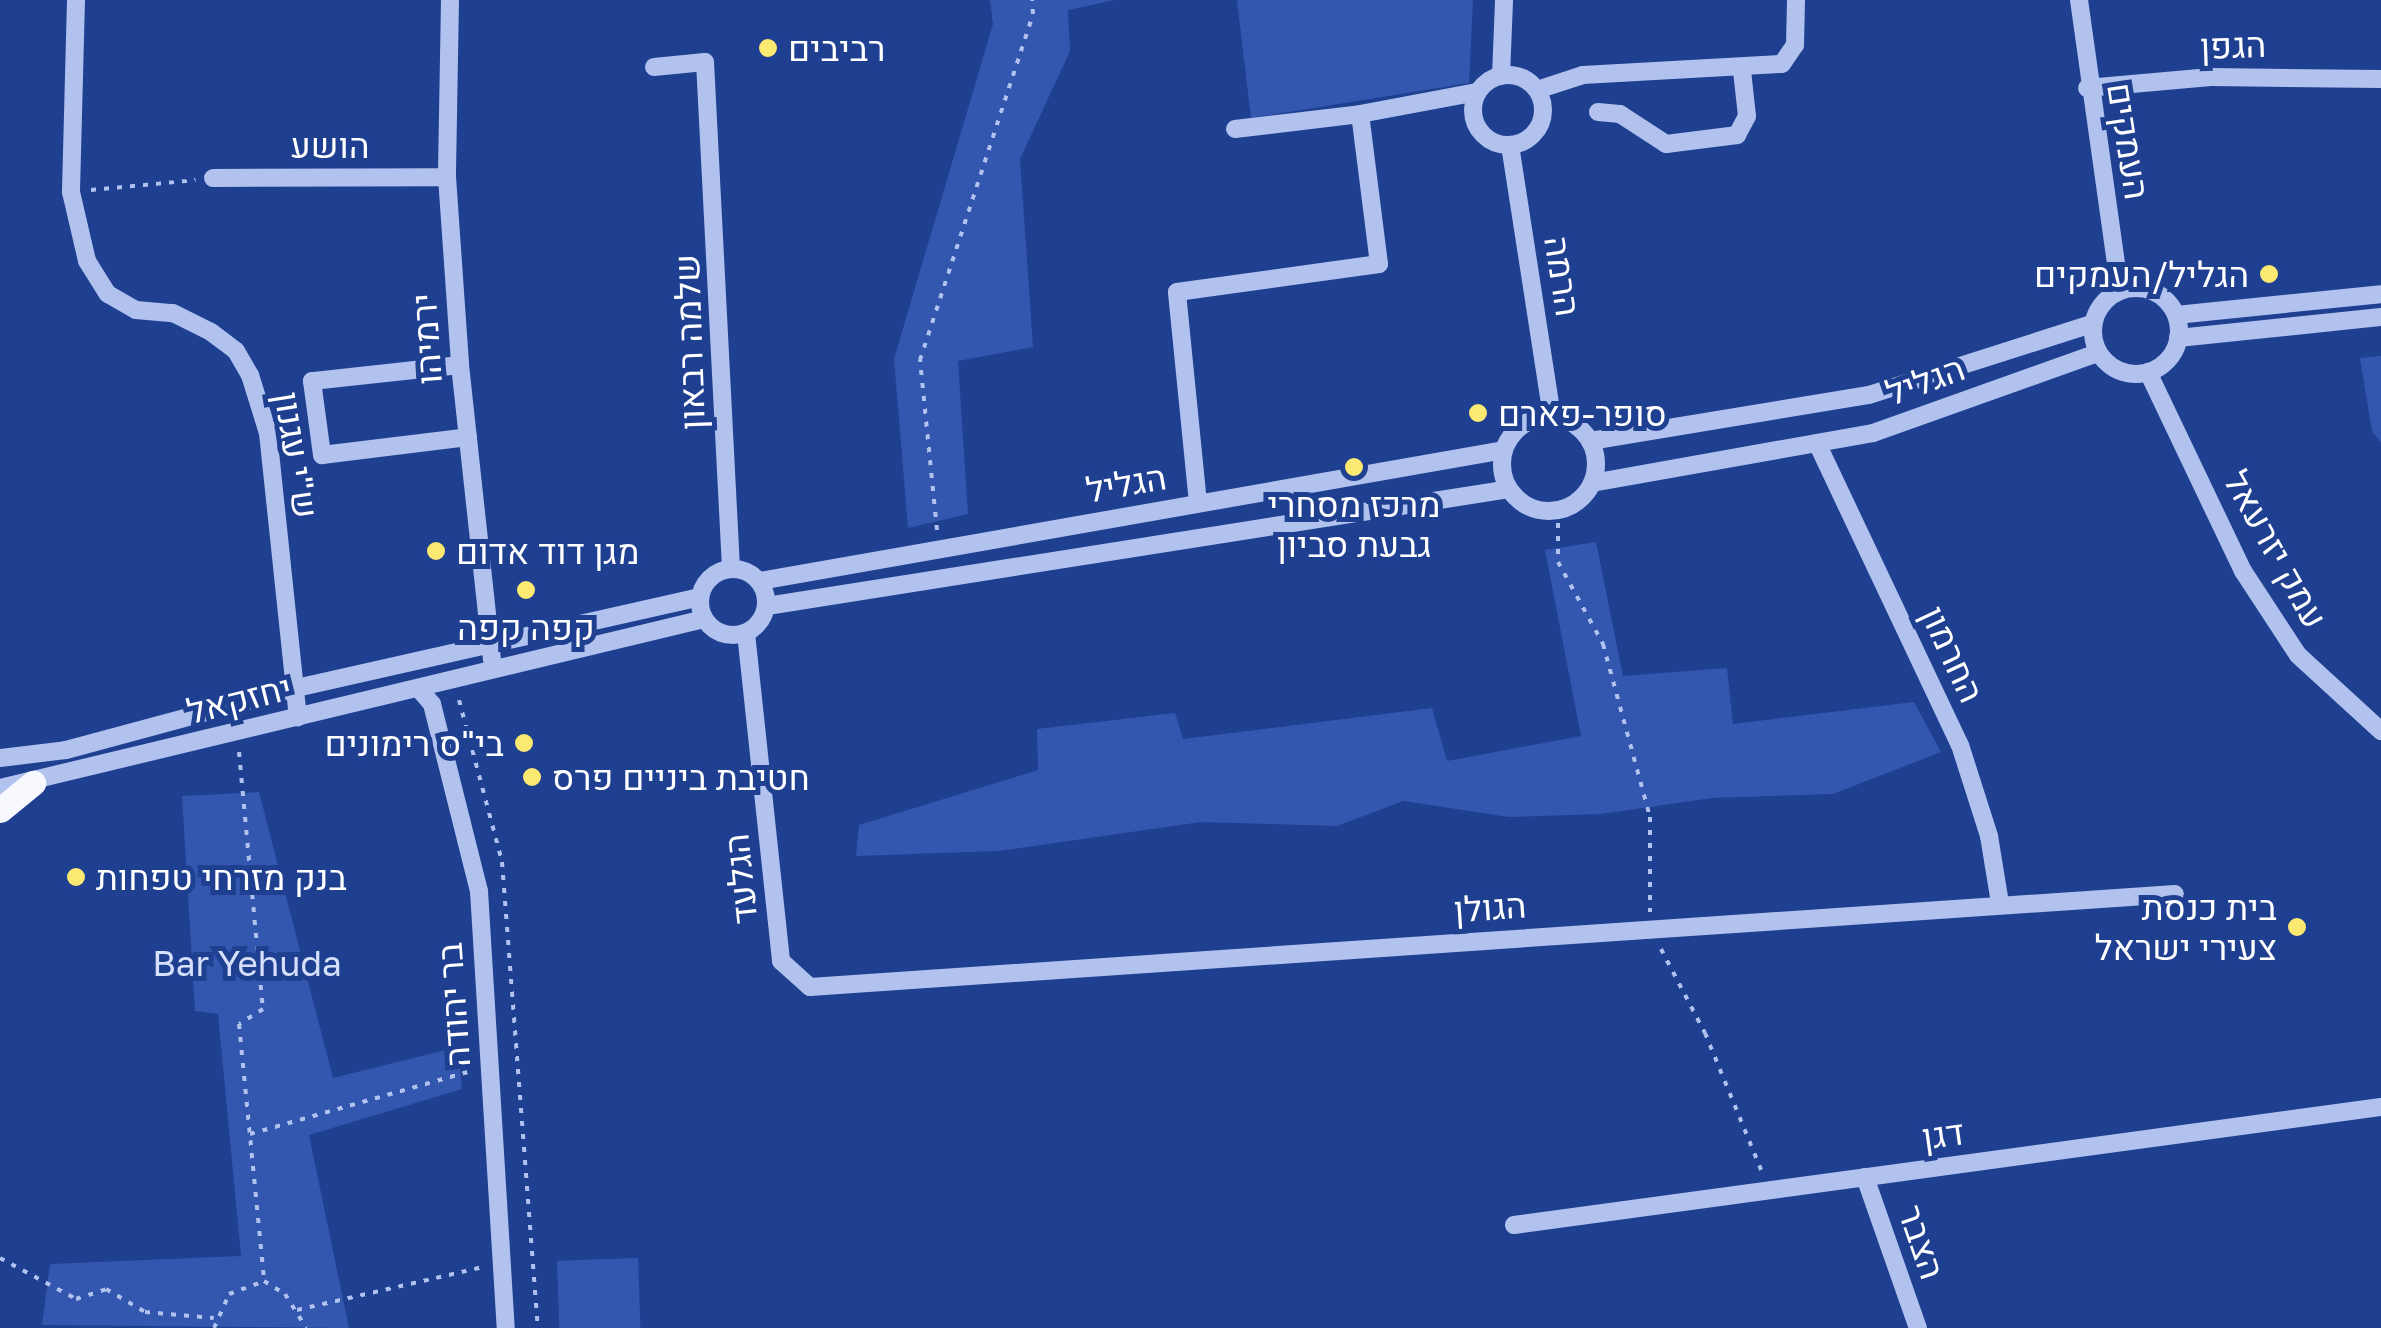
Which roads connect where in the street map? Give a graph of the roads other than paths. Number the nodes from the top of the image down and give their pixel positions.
1 (76, 0) edge
2 (450, 0) edge
3 (1504, 0) edge
4 (1796, 0) edge
5 (2079, 0) edge
6 (654, 67) dead end
7 (1742, 71) junction
8 (1501, 76) junction
9 (2381, 79) edge
10 (2086, 88) junction
11 (1537, 90) junction
12 (1478, 92) junction
13 (1598, 112) dead end
14 (1360, 114) junction
15 (1235, 129) dead end
16 (1510, 146) junction
17 (448, 177) junction
18 (213, 178) road end
19 (2120, 290) junction
20 (2381, 294) edge
21 (2176, 314) junction
22 (2381, 317) edge
23 (2092, 324) junction
24 (2178, 338) junction
25 (2098, 352) junction
26 (460, 366) junction
27 (2148, 372) junction
28 (1552, 417) junction
29 (468, 437) junction
30 (1590, 441) junction
31 (1818, 443) junction
32 (1504, 450) junction
33 (1592, 483) junction
34 (1508, 489) junction
35 (1198, 504) junction
36 (731, 568) junction
37 (760, 581) junction
38 (700, 596) junction
39 (766, 606) junction
40 (704, 619) junction
41 (746, 633) junction
42 (490, 649) junction
43 (494, 671) junction
44 (292, 689) junction
45 (425, 696) junction
46 (298, 717) junction
47 (2381, 732) edge
48 (0, 758) edge
49 (32, 783) junction
50 (0, 788) edge
51 (0, 810) edge
52 (2175, 894) dead end
53 (2000, 903) junction
54 (810, 987) joint
55 (2381, 1107) edge
56 (1865, 1177) junction
57 (1514, 1224) dead end
58 (506, 1328) edge
59 (1918, 1328) edge

1 - 44 street, ש"י עגנון
2 - 17 street, ירמיהו
3 - 8 street
4 - 7 street
5 - 10 street, העמקים
6 - 36 street, שלמה רבאון
7 - 11 street
7 - 13 street
8 - 11 street
8 - 12 street
9 - 10 street, הגפן
10 - 19 street, העמקים
11 - 16 street
12 - 14 street
12 - 16 street
14 - 15 street
14 - 35 street
16 - 28 street, הרמה
17 - 18 street, הושע
17 - 26 street, ירמיהו
19 - 21 street
19 - 23 street
20 - 21 street
21 - 24 street
22 - 24 street
23 - 25 street
23 - 30 street, הגליל
24 - 27 street
25 - 27 street
25 - 31 street, הגליל
26 - 29 street, ירמיהו
26 - 29 street
27 - 47 street, עמק יזרעאל
28 - 30 street
28 - 32 street
29 - 42 street, ירמיהו
30 - 33 street
31 - 33 street, הגליל
31 - 53 street, החרמון
32 - 34 street
32 - 35 street, הגליל
33 - 34 street
34 - 39 street, הגליל
35 - 37 street, הגליל
36 - 37 street
36 - 38 street
37 - 39 street
38 - 40 street
38 - 42 street
39 - 41 street
40 - 41 street
40 - 43 street
41 - 54 street, הגלעד
42 - 43 street, ירמיהו
42 - 44 street, יחזקאל
43 - 45 street, יחזקאל
44 - 46 street, ש"י עגנון
44 - 48 street, יחזקאל
45 - 46 street, יחזקאל
45 - 58 street, בר יהודה
46 - 49 street, יחזקאל
49 - 50 street, יחזקאל
49 - 51 main road
52 - 53 street, הגולן
53 - 54 street, הגולן
55 - 56 street, דגן
56 - 57 street, דגן
56 - 59 street, הצבר

